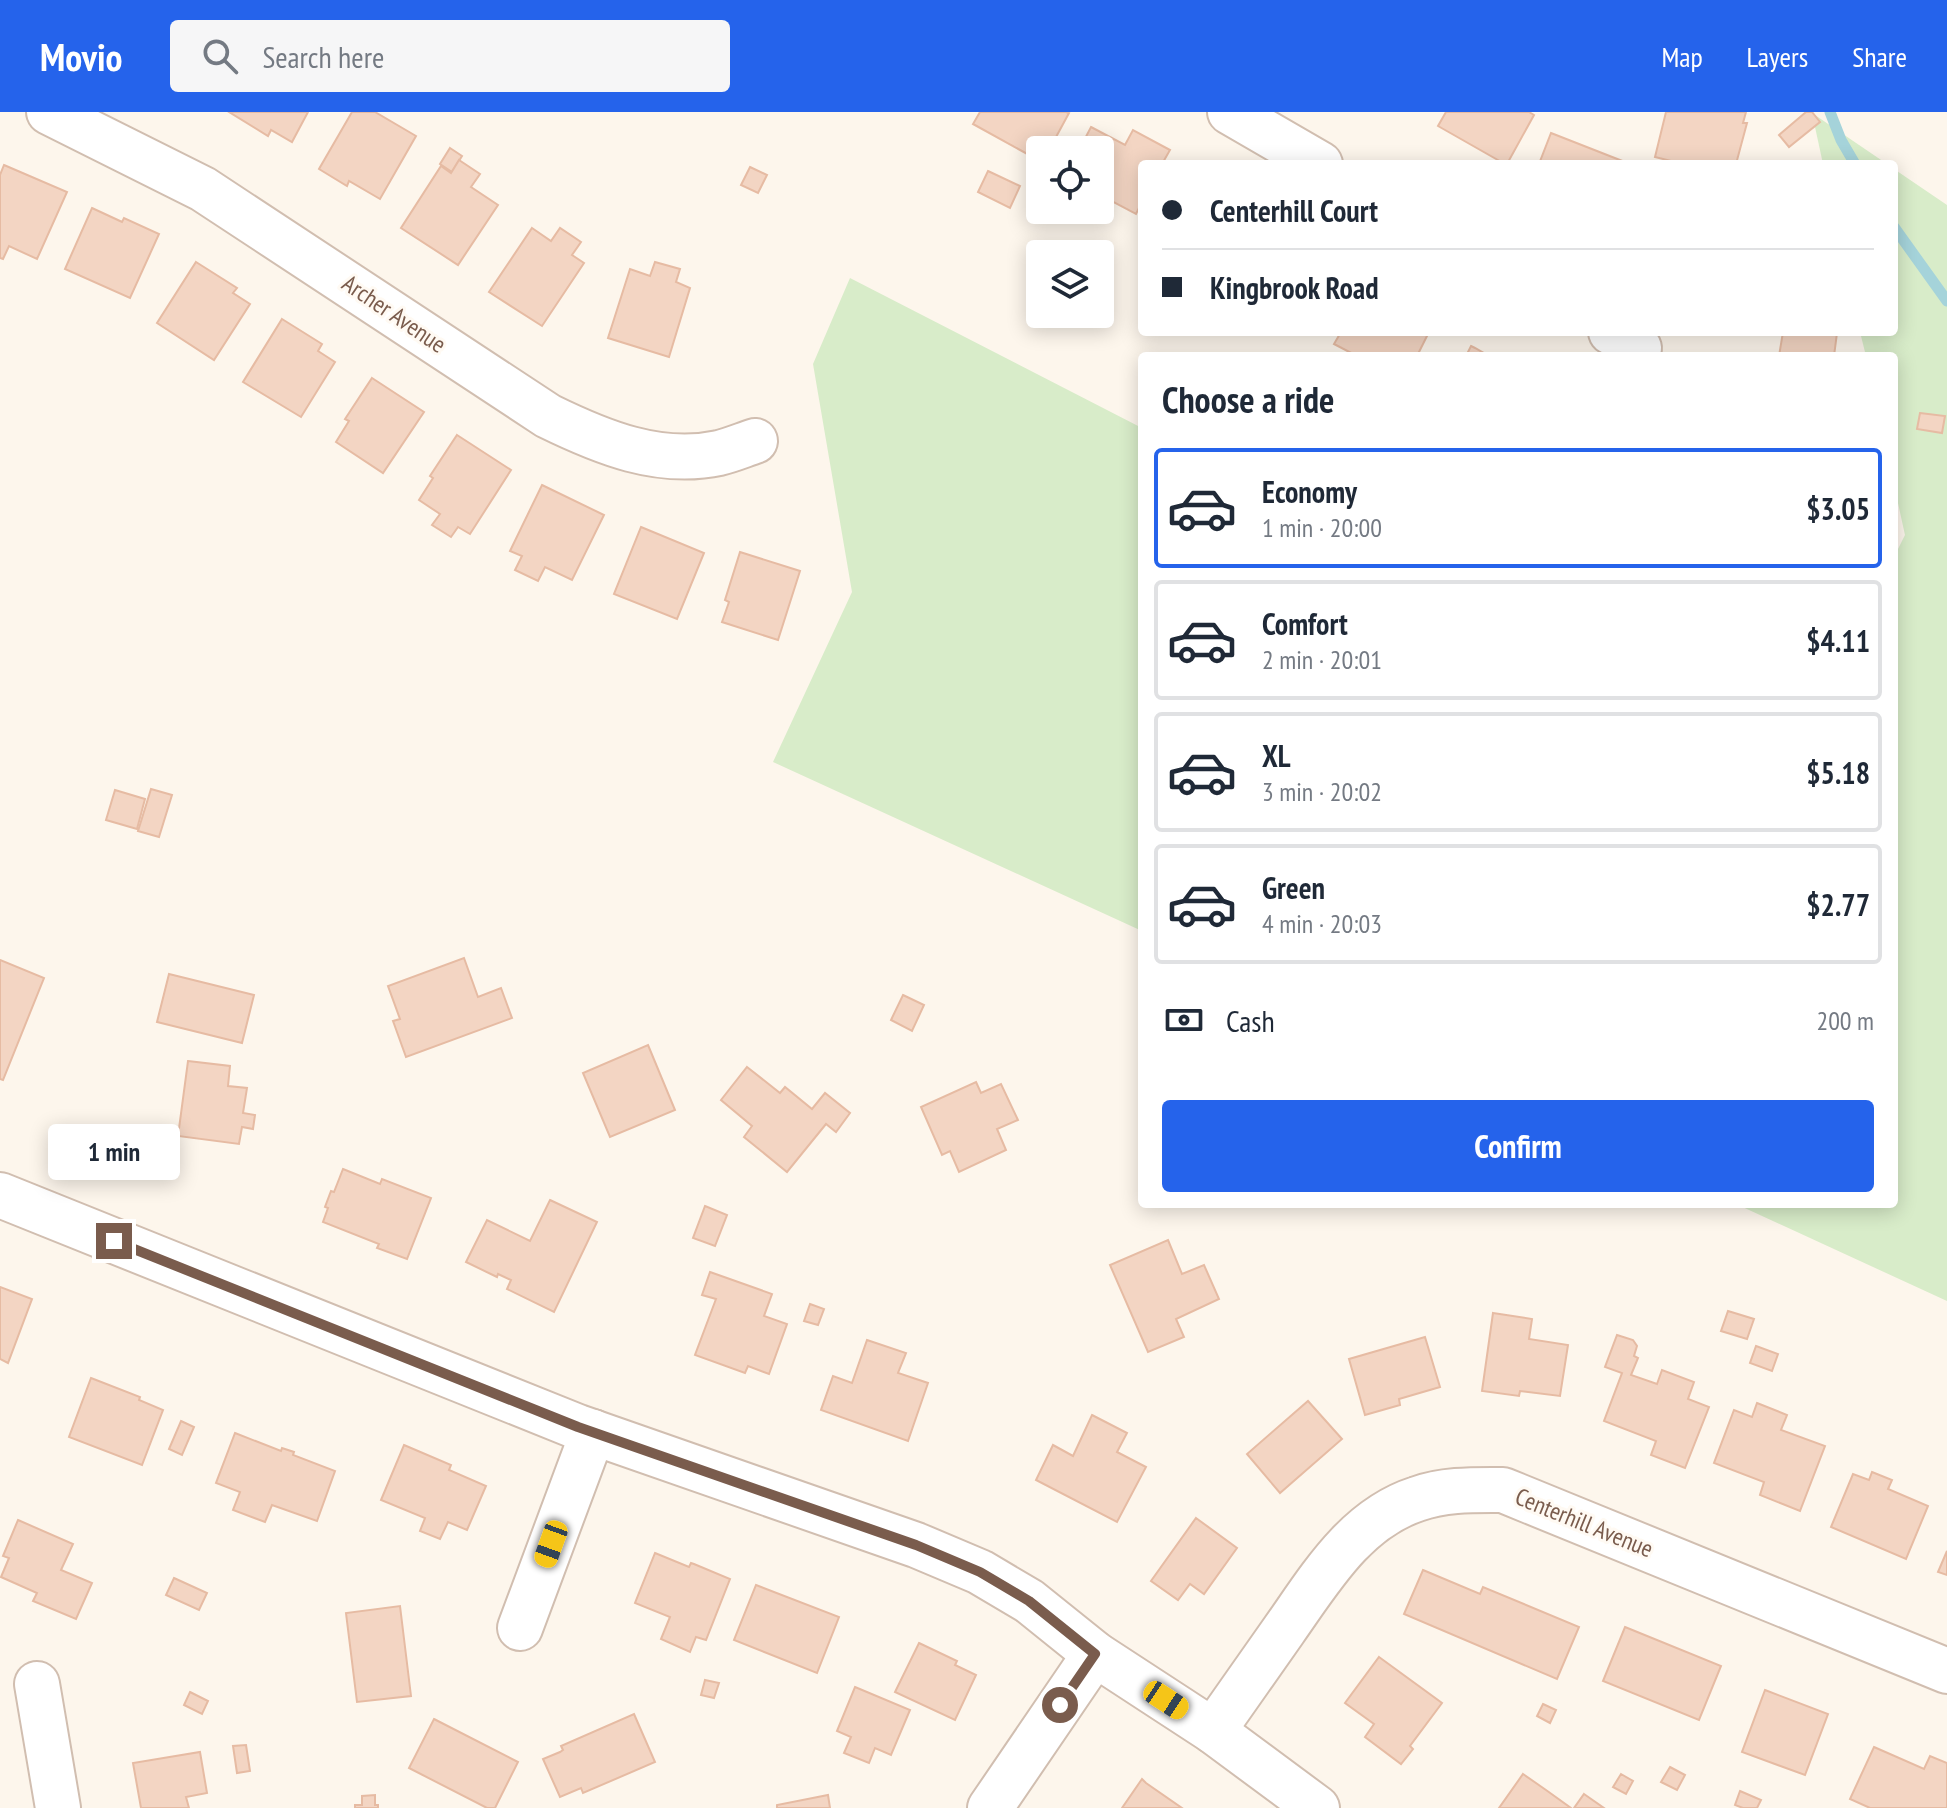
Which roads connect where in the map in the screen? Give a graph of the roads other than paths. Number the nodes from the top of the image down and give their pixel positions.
1 (49, 112) edge
2 (1230, 112) edge
3 (1313, 160) edge
4 (755, 441) dead end
5 (0, 1195) edge
6 (593, 1432) junction
7 (520, 1628) dead end
8 (1095, 1654) junction
9 (1947, 1671) edge
10 (37, 1684) dead end
11 (1213, 1731) junction
12 (58, 1808) edge
13 (990, 1808) edge
14 (1317, 1808) edge

1 - 4 street, Archer Avenue
2 - 3 street
5 - 6 street
6 - 7 street
6 - 8 street
8 - 11 street
8 - 13 street
9 - 11 street, Centerhill Avenue
10 - 12 street
11 - 14 street

